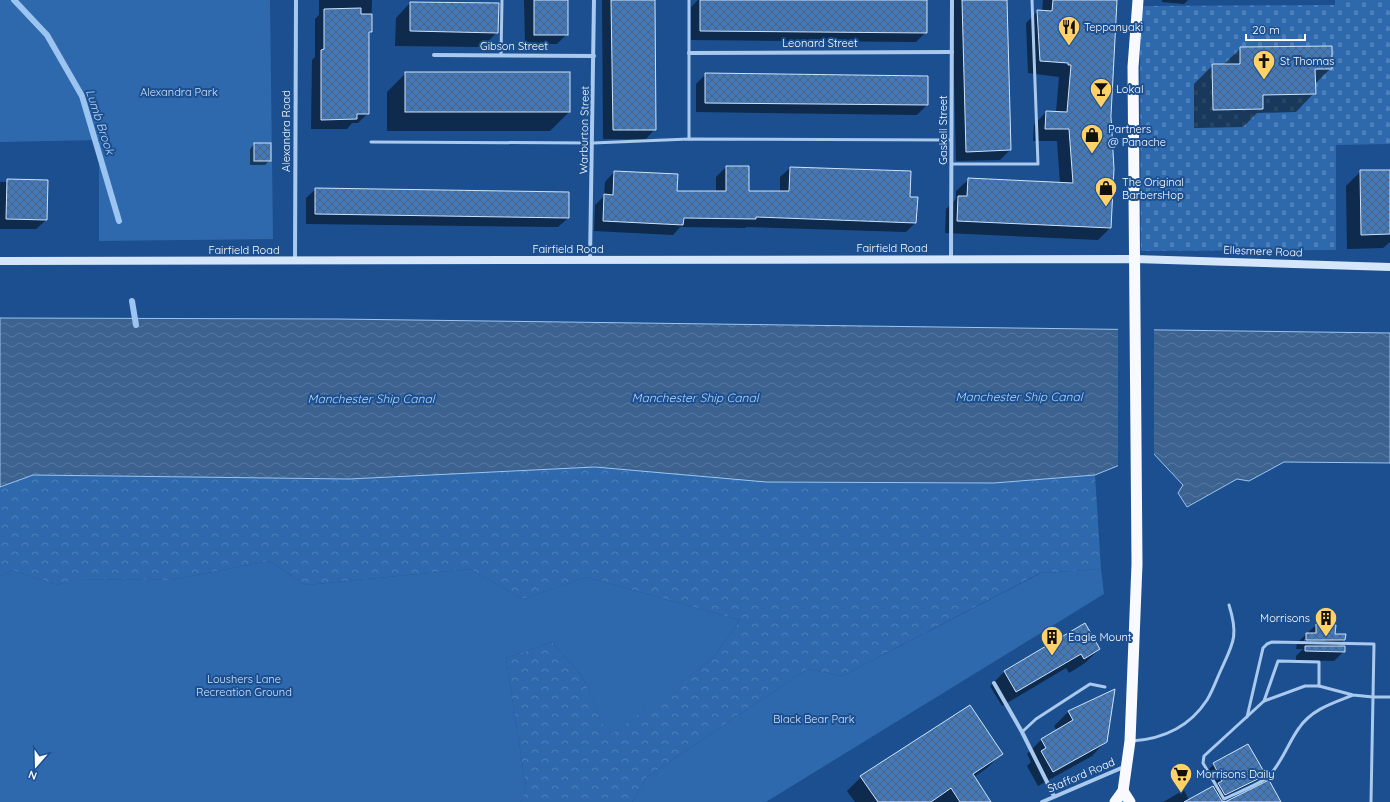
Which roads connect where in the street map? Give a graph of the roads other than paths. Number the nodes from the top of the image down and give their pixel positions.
1 (296, 0) edge
2 (502, 0) edge
3 (594, 0) edge
4 (689, 0) edge
5 (952, 0) edge
6 (1032, 0) edge
7 (1138, 0) edge
8 (952, 52) junction
9 (689, 53) junction
10 (434, 55) dead end
11 (501, 55) junction
12 (594, 56) junction
13 (689, 139) junction
14 (951, 140) junction
15 (371, 142) dead end
16 (593, 143) junction
17 (952, 164) junction
18 (951, 259) junction
19 (1135, 259) junction
20 (590, 260) junction
21 (0, 261) edge
22 (295, 261) junction
23 (1390, 267) edge
24 (1229, 605) dead end
25 (994, 683) dead end
26 (1319, 686) junction
27 (1105, 687) dead end
28 (1353, 695) junction
29 (1373, 697) junction
30 (1390, 697) edge
31 (1264, 701) junction
32 (1247, 717) junction
33 (1022, 732) junction
34 (1130, 741) junction
35 (1128, 765) junction
36 (1123, 791) junction
37 (1054, 796) junction
38 (1042, 802) edge
39 (1115, 802) edge
40 (1130, 802) edge
41 (1371, 802) edge

1 - 22 street, Alexandra Road
2 - 11 lane
3 - 12 street, Warburton Street
4 - 9 lane
5 - 8 street, Gaskell Street
6 - 17 lane
7 - 19 highway
8 - 9 street, Leonard Street
8 - 14 street, Gaskell Street
9 - 13 lane
10 - 11 street, Gibson Street
11 - 12 street, Gibson Street
12 - 16 street, Warburton Street
13 - 14 lane
13 - 16 lane
14 - 17 street, Gaskell Street
15 - 16 lane
16 - 20 street, Warburton Street
17 - 18 street, Gaskell Street
18 - 19 main road, Fairfield Road
18 - 20 main road, Fairfield Road
19 - 23 main road, Ellesmere Road
19 - 34 highway
20 - 22 main road, Fairfield Road
21 - 22 main road, Fairfield Road
24 - 34 lane
25 - 33 street
26 - 28 lane
26 - 31 lane
26 - 31 lane
27 - 33 lane
28 - 29 lane
28 - 32 lane
29 - 30 lane
29 - 32 lane
29 - 41 lane
31 - 32 lane
33 - 37 street
34 - 35 highway
35 - 36 highway
35 - 37 street, Stafford Road
36 - 39 highway
36 - 40 highway
37 - 38 street, Stafford Road

